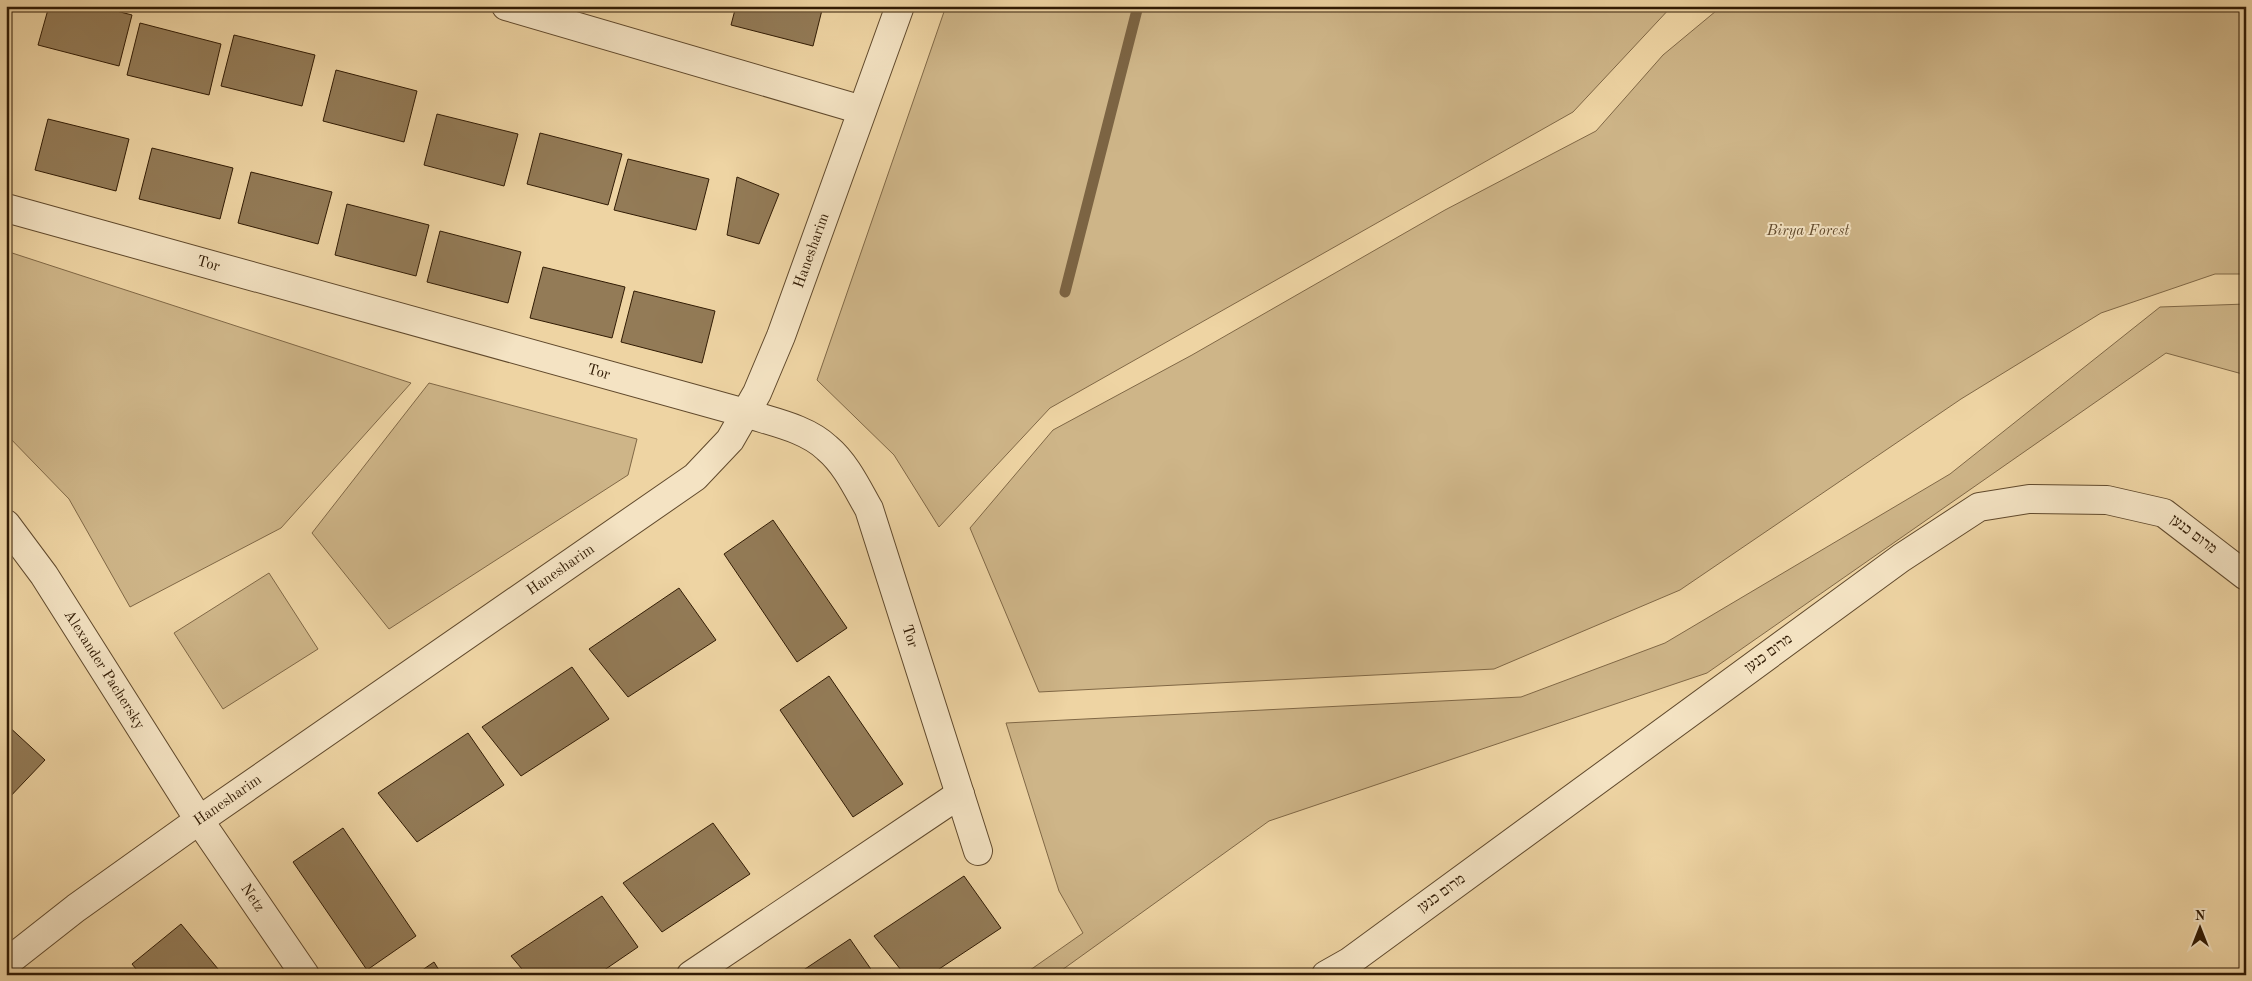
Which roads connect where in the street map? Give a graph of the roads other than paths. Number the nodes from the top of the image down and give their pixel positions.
1 (506, 6) edge
2 (900, 6) edge
3 (862, 110) junction
4 (6, 208) edge
5 (745, 413) junction
6 (6, 524) edge
7 (2246, 576) edge
8 (960, 794) junction
9 (199, 820) junction
10 (978, 851) dead end
11 (6, 963) edge
12 (304, 975) edge
13 (691, 975) edge
14 (1326, 975) edge

1 - 3 street
2 - 3 street, Hanesharim
3 - 5 street, Hanesharim
4 - 5 street, Tor
5 - 8 street, Tor
5 - 9 street, Hanesharim
6 - 9 street, Alexander Pachersky
7 - 14 street, מרום כנען
8 - 10 street, Tor
8 - 13 street
9 - 11 street, Hanesharim
9 - 12 street, Netz

